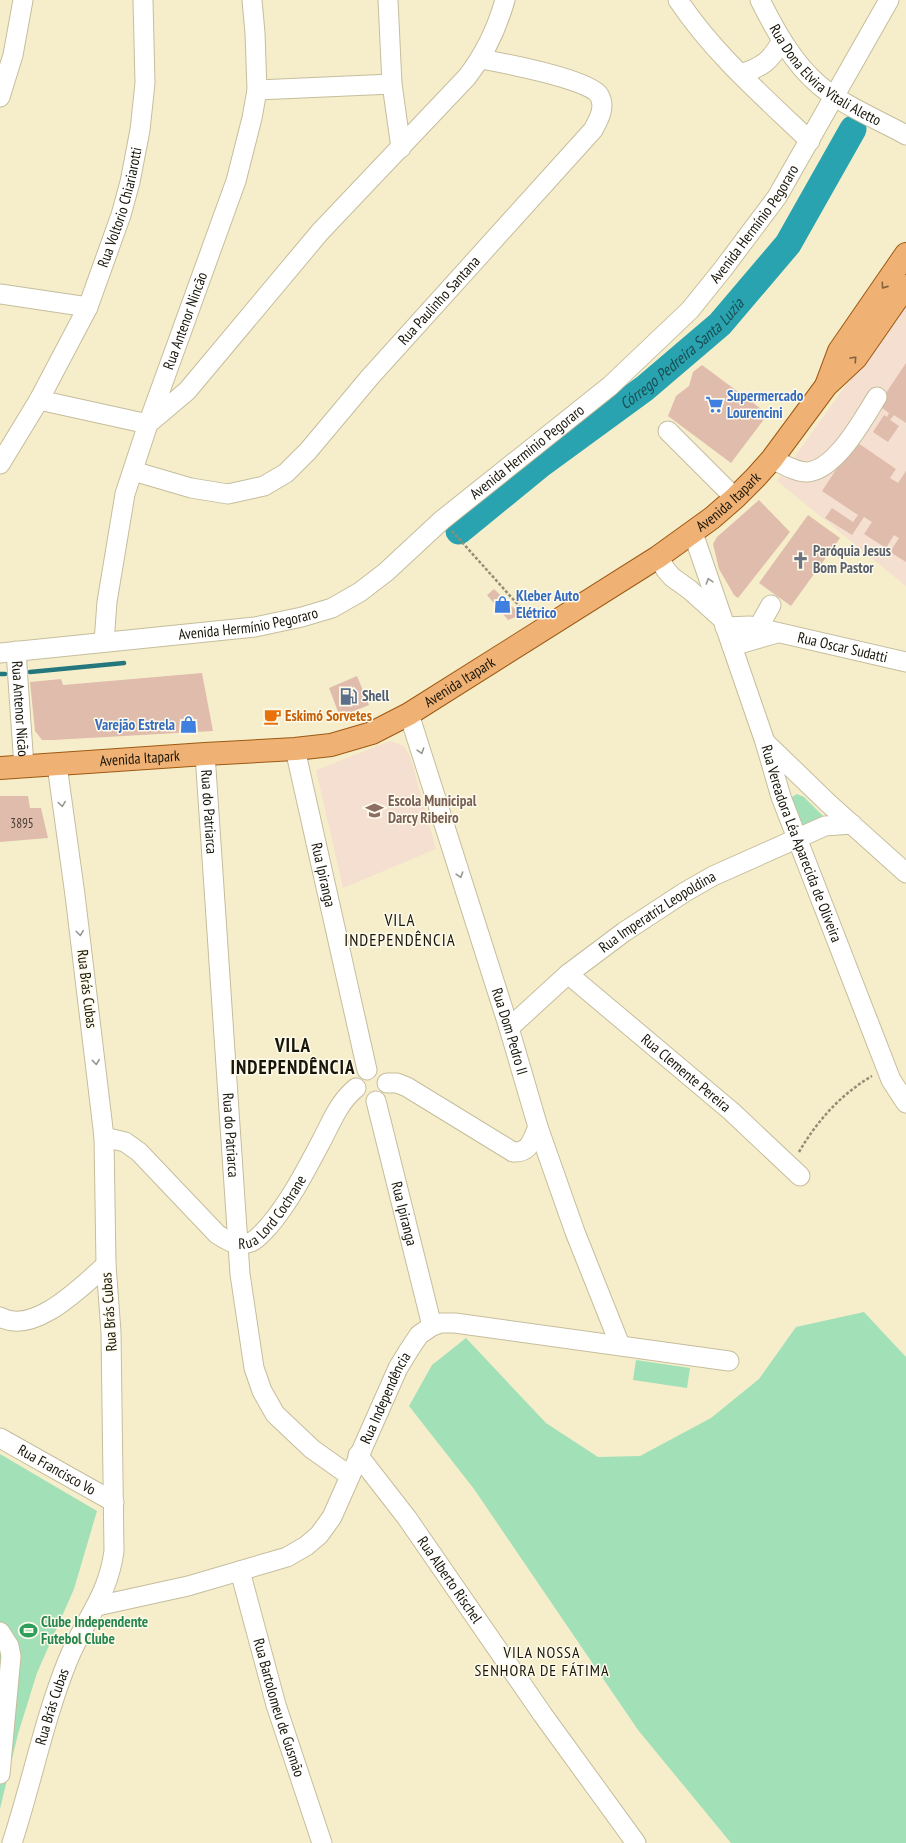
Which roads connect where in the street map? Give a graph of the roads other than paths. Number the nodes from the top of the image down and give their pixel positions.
1 (23, 0) edge
2 (143, 0) edge
3 (252, 0) edge
4 (388, 0) edge
5 (505, 0) edge
6 (678, 0) edge
7 (760, 0) edge
8 (889, 0) edge
9 (782, 40) junction
10 (481, 59) junction
11 (741, 74) junction
12 (392, 84) junction
13 (257, 90) junction
14 (835, 97) junction
15 (0, 98) edge
16 (906, 135) edge
17 (810, 141) junction
18 (401, 148) junction
19 (906, 254) edge
20 (906, 286) edge
21 (0, 294) edge
22 (88, 307) junction
23 (826, 386) junction
24 (877, 397) dead end
25 (39, 400) junction
26 (148, 424) junction
27 (668, 431) dead end
28 (8, 437) edge
29 (772, 459) junction
30 (0, 464) edge
31 (133, 471) junction
32 (735, 498) junction
33 (693, 533) junction
34 (658, 557) junction
35 (771, 605) dead end
36 (723, 622) junction
37 (758, 628) junction
38 (779, 633) junction
39 (104, 642) junction
40 (732, 646) junction
41 (8, 652) edge
42 (906, 662) edge
43 (409, 714) junction
44 (765, 742) junction
45 (295, 749) junction
46 (205, 754) junction
47 (57, 765) junction
48 (24, 767) junction
49 (0, 768) edge
50 (804, 781) junction
51 (781, 797) junction
52 (828, 803) junction
53 (852, 824) junction
54 (825, 826) junction
55 (797, 838) junction
56 (906, 873) edge
57 (568, 974) junction
58 (509, 1028) junction
59 (367, 1070) junction
60 (387, 1083) junction
61 (356, 1088) junction
62 (376, 1101) junction
63 (906, 1104) edge
64 (538, 1127) junction
65 (104, 1137) junction
66 (796, 1171) road end
67 (238, 1244) junction
68 (106, 1265) junction
69 (0, 1317) edge
70 (432, 1326) junction
71 (620, 1345) junction
72 (729, 1361) dead end
73 (0, 1438) edge
74 (358, 1455) junction
75 (350, 1476) junction
76 (114, 1502) junction
77 (240, 1571) junction
78 (97, 1606) junction
79 (0, 1632) edge
80 (0, 1774) edge
81 (12, 1843) edge
82 (322, 1843) edge
83 (636, 1843) edge

1 - 15 street
2 - 22 street, Rua Voltorio Chiariarotti
3 - 13 street, Rua Antenor Nincão
4 - 12 street
5 - 10 street
6 - 11 street
7 - 9 street, Rua Dona Elvira Vitali Aletto
8 - 14 street, Avenida Hermínio Pegoraro
9 - 11 street
9 - 14 street, Rua Dona Elvira Vitali Aletto
10 - 18 street
10 - 31 street, Rua Paulinho Santana
11 - 17 street
12 - 13 street
12 - 18 street
13 - 26 street, Rua Antenor Nincão
14 - 16 street, Rua Dona Elvira Vitali Aletto
14 - 17 street, Avenida Hermínio Pegoraro
17 - 39 street, Avenida Hermínio Pegoraro
18 - 26 street
19 -> 23 main road, Avenida Itapark
23 -> 20 main road, Avenida Itapark
21 - 22 street
22 - 25 street, Rua Voltorio Chiariarotti
23 - 29 main road, Avenida Itapark
24 - 29 street
25 - 26 street
25 - 28 street, Rua Voltorio Chiariarotti
26 - 31 street, Rua Antenor Nincão
27 - 32 street
28 - 30 street, Rua Voltorio Chiariarotti
29 - 32 main road, Avenida Itapark
31 - 39 street, Rua Antenor Nincão
32 - 33 main road, Avenida Itapark
33 - 34 main road, Avenida Itapark
36 -> 33 street, Rua Vereadora Léa Aparecida de Oliveira
34 - 36 street, Rua Vereadora Léa Aparecida de Oliveira
34 - 43 main road, Avenida Itapark
35 - 37 street
36 - 37 street, Rua Oscar Sudatti
36 - 40 street, Rua Vereadora Léa Aparecida de Oliveira
37 - 38 street, Rua Oscar Sudatti
38 - 40 street, Rua Oscar Sudatti
38 - 42 street, Rua Oscar Sudatti
39 - 41 street, Avenida Hermínio Pegoraro
40 - 44 street, Rua Vereadora Léa Aparecida de Oliveira
41 - 48 street, Rua Antenor Nicão
43 - 45 main road, Avenida Itapark
43 -> 58 street, Rua Dom Pedro II
44 - 50 street
44 - 51 street, Rua Vereadora Léa Aparecida de Oliveira
45 - 46 main road, Avenida Itapark
45 - 59 street, Rua Ipiranga
46 - 47 main road, Avenida Itapark
46 - 67 street, Rua do Patriarca
47 - 48 main road, Avenida Itapark
47 -> 65 street, Rua Brás Cubas
48 - 49 main road, Avenida Itapark
50 - 51 street
50 - 52 street
51 - 55 street, Rua Vereadora Léa Aparecida de Oliveira
52 - 53 street
52 - 54 street
53 - 54 street, Rua Imperatriz Leopoldina
53 - 56 street
54 - 55 street, Rua Imperatriz Leopoldina
55 - 57 street, Rua Imperatriz Leopoldina
55 - 63 street, Rua Vereadora Léa Aparecida de Oliveira
57 - 58 street, Rua Imperatriz Leopoldina
57 - 66 street, Rua Clemente Pereira
58 - 64 street, Rua Dom Pedro II
59 - 60 street
59 - 61 street
60 - 62 street
60 - 64 street
61 - 62 street
61 - 67 street, Rua Lord Cochrane
62 - 70 street, Rua Ipiranga
64 - 71 street, Rua Dom Pedro II
65 - 67 street, Rua Lord Cochrane
65 - 68 street, Rua Brás Cubas
67 - 75 street, Rua do Patriarca
68 - 69 street
68 - 76 street, Rua Brás Cubas
70 - 71 street
70 - 74 street, Rua Independência
71 - 72 street
73 - 76 street, Rua Francisco Vo
74 - 75 street, Rua Independência
74 - 83 street, Rua Alberto Rischel
75 - 77 street, Rua Independência
76 - 78 street, Rua Brás Cubas
77 - 78 street, Rua Independência
77 - 82 street, Rua Bartolomeu de Gusmão
78 - 81 street, Rua Brás Cubas
79 - 80 street

